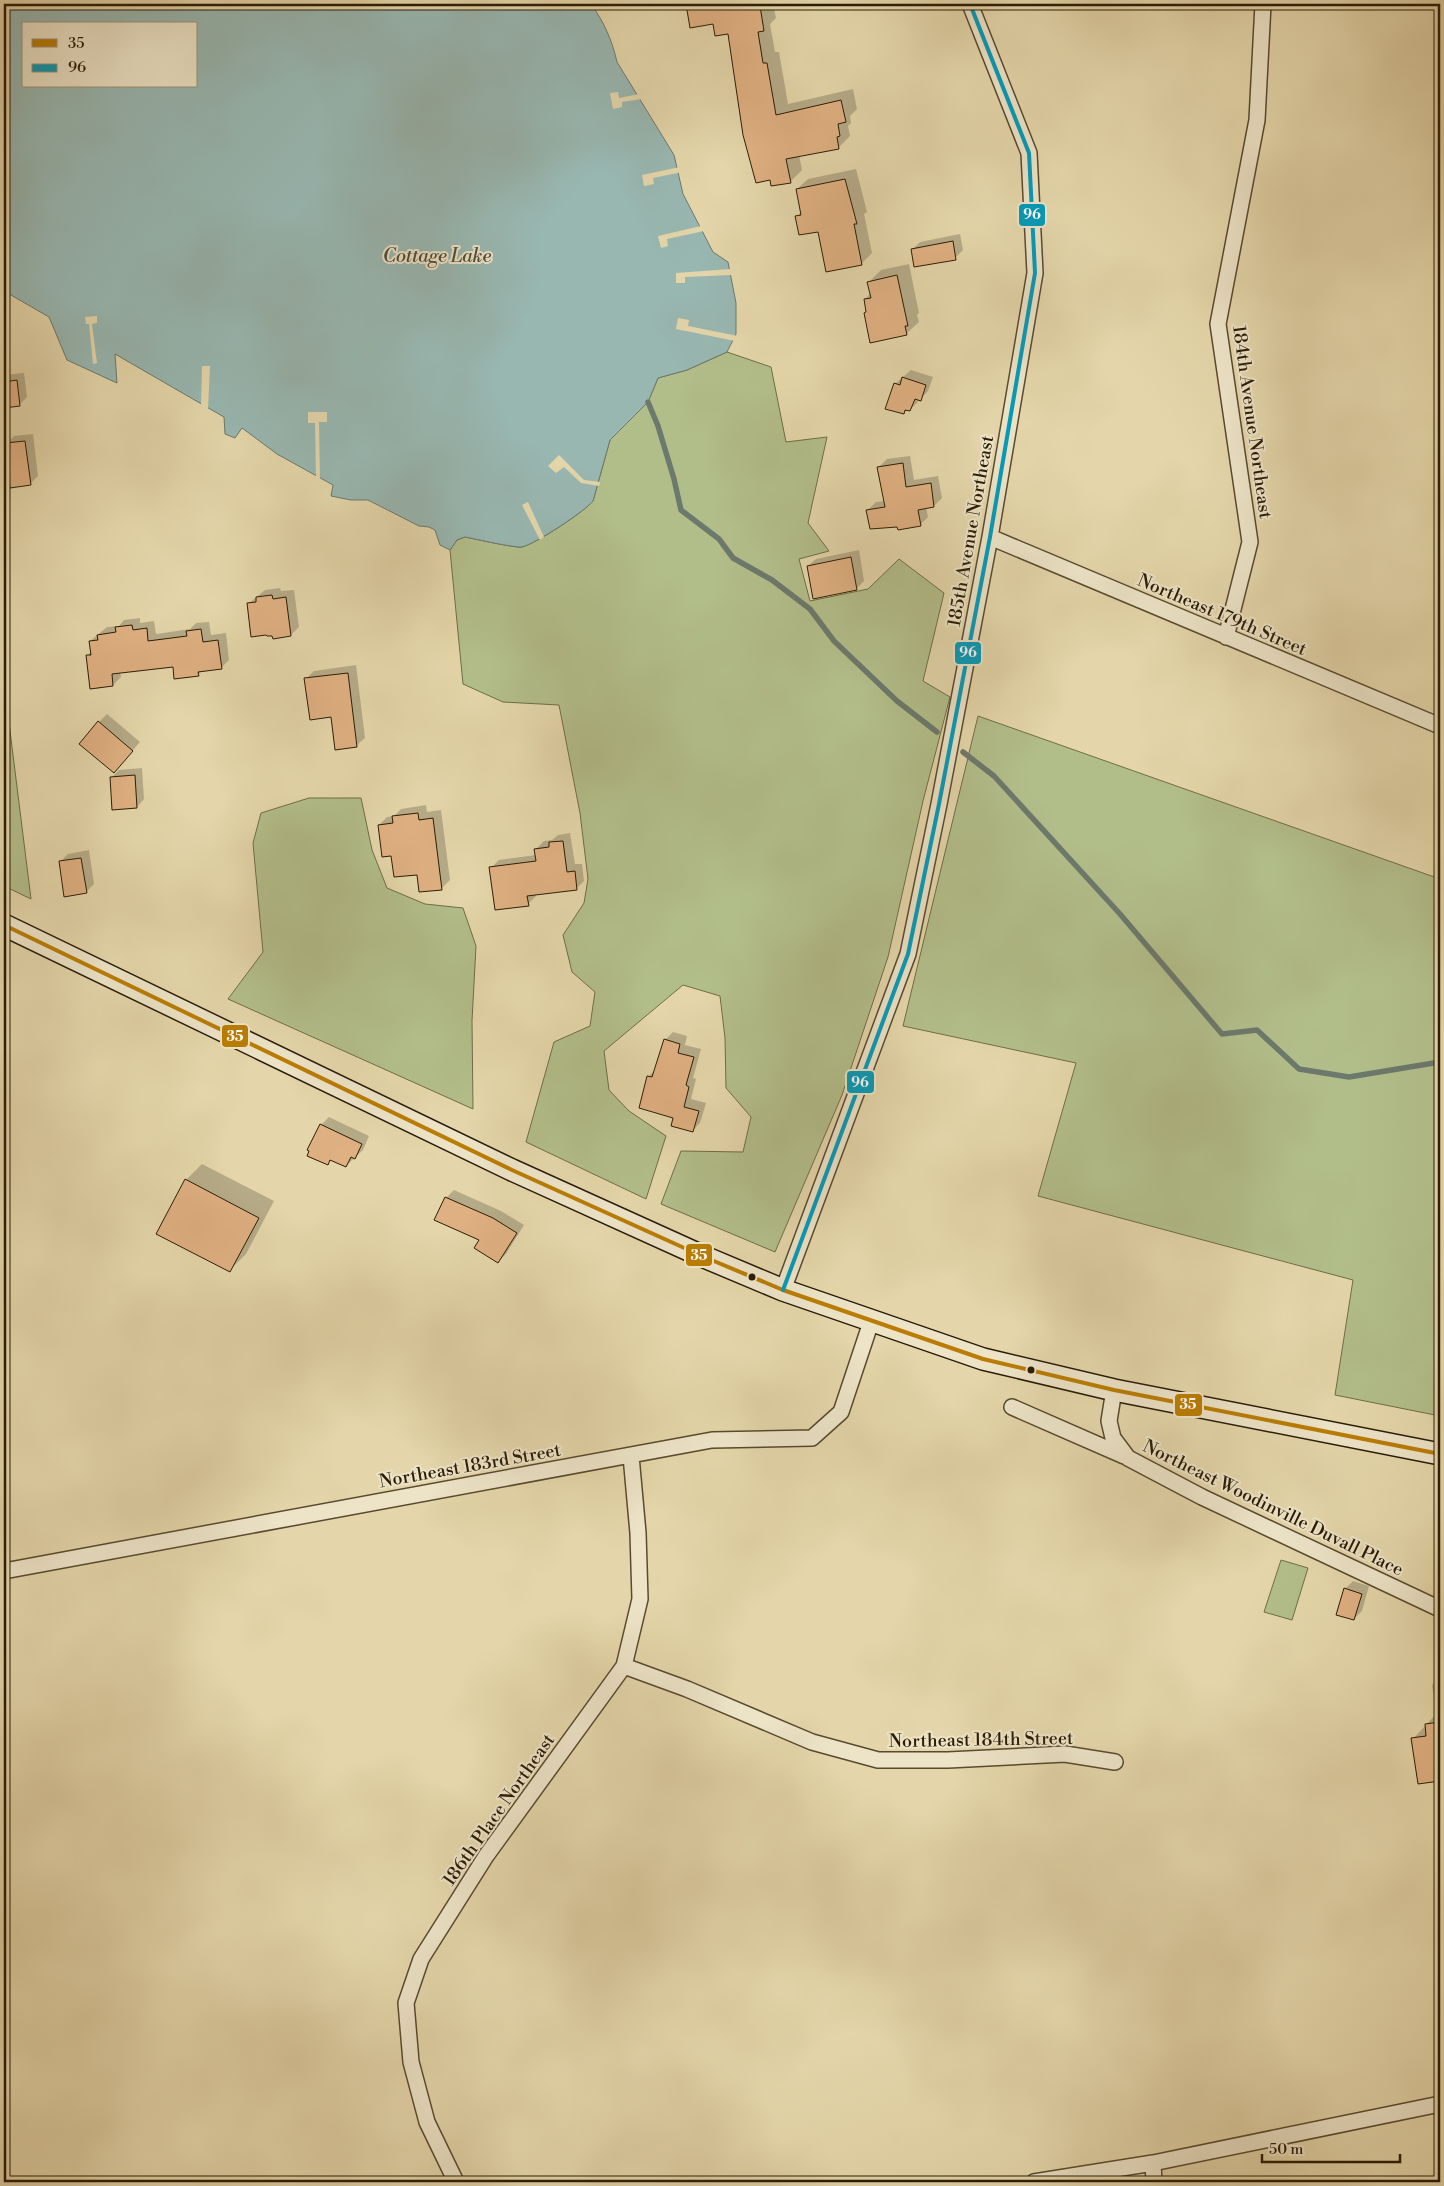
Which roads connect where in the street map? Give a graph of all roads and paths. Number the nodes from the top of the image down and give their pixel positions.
1 (970, 4) edge
2 (1263, 4) edge
3 (990, 537) junction
4 (1226, 637) junction
5 (1440, 726) edge
6 (4, 925) edge
7 (783, 1290) junction
8 (871, 1322) junction
9 (1114, 1390) junction
10 (1012, 1407) dead end
11 (1440, 1454) edge
12 (631, 1456) junction
13 (1128, 1458) junction
14 (4, 1571) edge
15 (1440, 1609) edge
16 (624, 1666) junction
17 (1115, 1762) dead end
18 (1440, 2104) edge
19 (1153, 2163) junction
20 (456, 2182) edge
21 (1034, 2182) edge
22 (1154, 2182) edge

1 - 3 street, 185th Avenue Northeast
2 - 4 street, 184th Avenue Northeast
3 - 4 street, Northeast 179th Street
3 - 7 street, 185th Avenue Northeast
4 - 5 street, Northeast 179th Street
6 - 7 main road
7 - 8 main road
8 - 9 main road
8 - 12 street, Northeast 183rd Street
9 - 11 main road
9 - 13 street, Northeast Woodinville Duvall Place
10 - 13 street
12 - 14 street, Northeast 183rd Street
12 - 16 street, 186th Place Northeast
13 - 15 street, Northeast Woodinville Duvall Place
16 - 17 street, Northeast 184th Street
16 - 20 street, 186th Place Northeast
18 - 19 street
19 - 21 street
19 - 22 street

